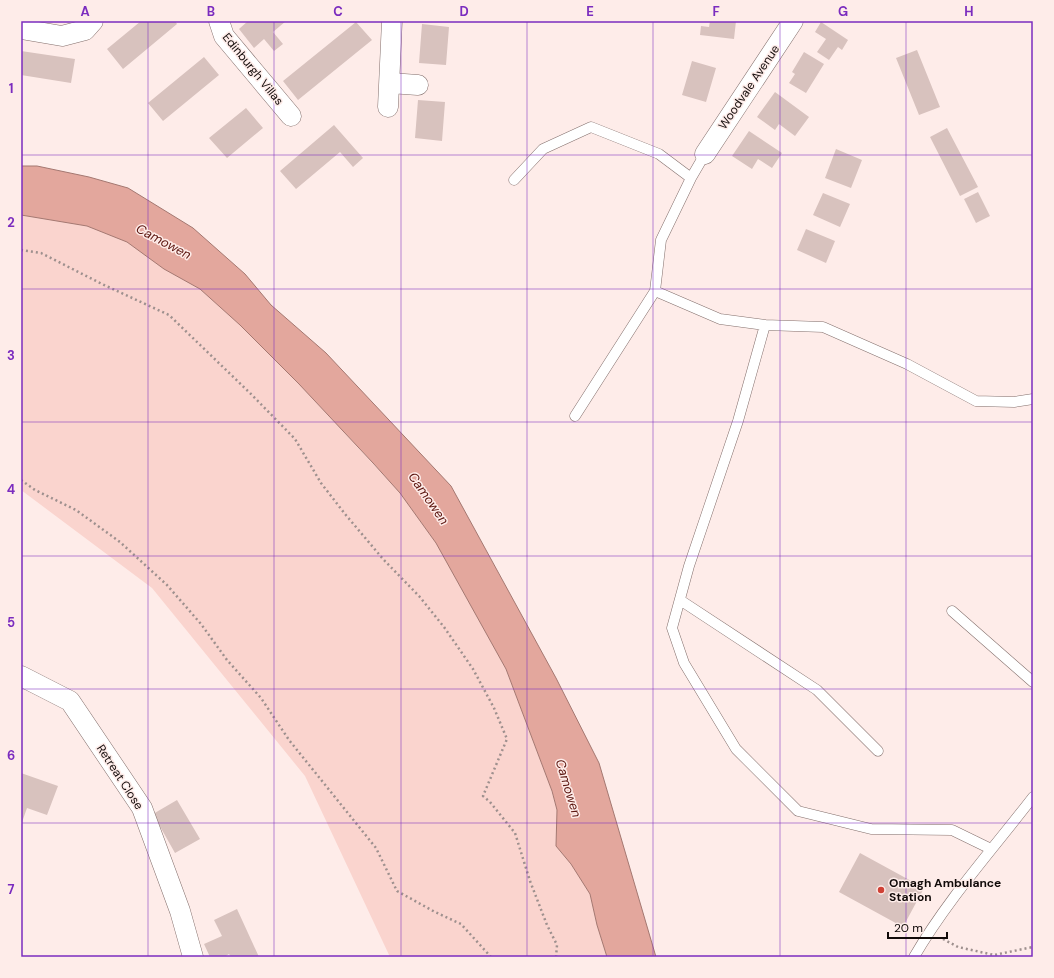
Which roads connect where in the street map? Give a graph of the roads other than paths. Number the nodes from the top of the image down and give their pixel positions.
1 (93, 21) edge
2 (219, 21) edge
3 (392, 21) edge
4 (793, 21) edge
5 (21, 29) edge
6 (390, 84) junction
7 (418, 86) dead end
8 (388, 107) dead end
9 (291, 116) dead end
10 (705, 154) joint
11 (691, 178) junction
12 (514, 180) dead end
13 (655, 291) junction
14 (765, 325) junction
15 (1033, 399) edge
16 (575, 416) dead end
17 (680, 600) junction
18 (952, 611) dead end
19 (21, 676) edge
20 (1033, 682) edge
21 (878, 752) dead end
22 (1033, 797) edge
23 (991, 849) junction
24 (193, 957) edge
25 (914, 957) edge

1 - 5 street
2 - 9 street, Edinburgh Villas
3 - 6 street
4 - 10 street, Woodvale Avenue
6 - 7 street
6 - 8 street
10 - 11 lane
11 - 12 lane
11 - 13 lane
13 - 14 lane
13 - 16 lane
14 - 15 lane
14 - 17 lane
17 - 21 lane
17 - 23 lane
18 - 20 lane
19 - 24 street, Retreat Close
22 - 23 lane
23 - 25 lane

